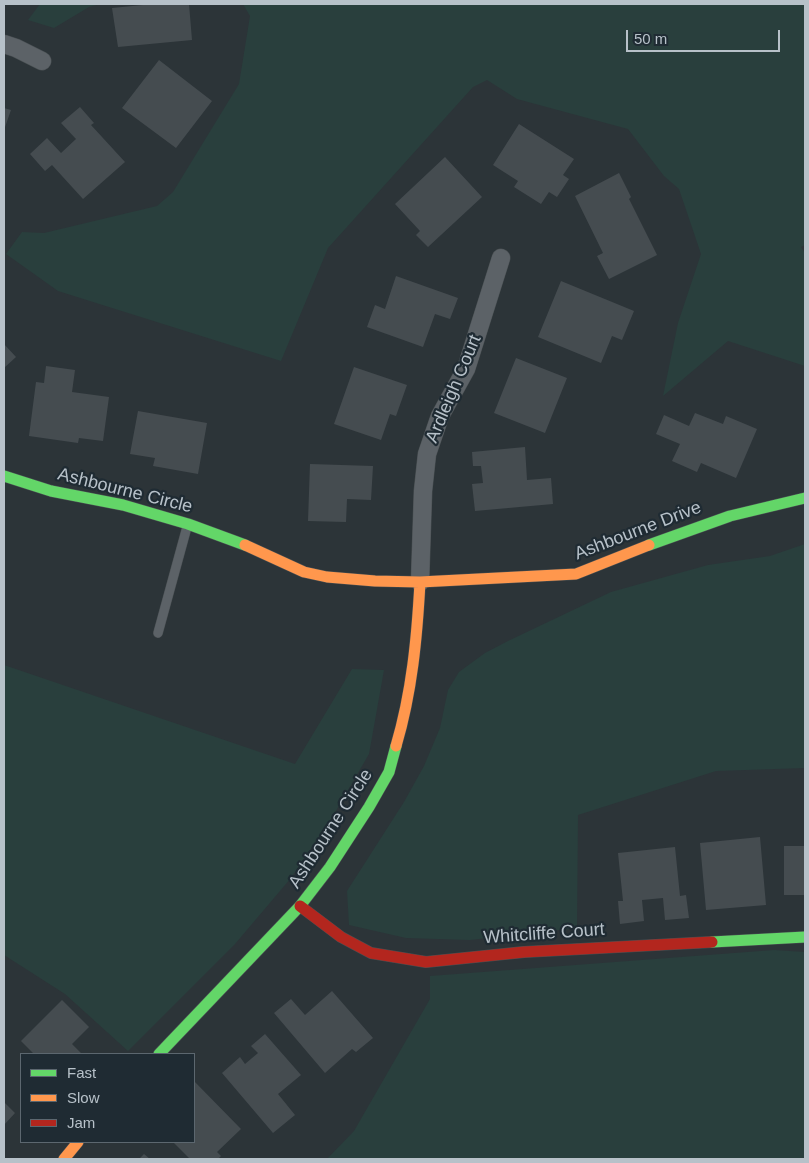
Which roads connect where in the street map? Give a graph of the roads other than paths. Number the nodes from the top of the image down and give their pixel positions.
1 (4, 44) edge
2 (42, 62) dead end
3 (501, 258) dead end
4 (4, 476) edge
5 (805, 498) edge
6 (188, 524) junction
7 (420, 582) junction
8 (158, 633) dead end
9 (300, 906) junction
10 (805, 938) edge
11 (161, 1053) edge
12 (77, 1143) edge
13 (64, 1159) edge

1 - 2 street
3 - 7 street, Ardleigh Court
4 - 6 street, Ashbourne Circle
5 - 7 street, Ashbourne Drive
6 - 7 street, Ashbourne Circle
6 - 8 lane
7 - 9 street, Ashbourne Circle
9 - 10 street, Whitcliffe Court
9 - 11 street, Ashbourne Circle
12 - 13 street

